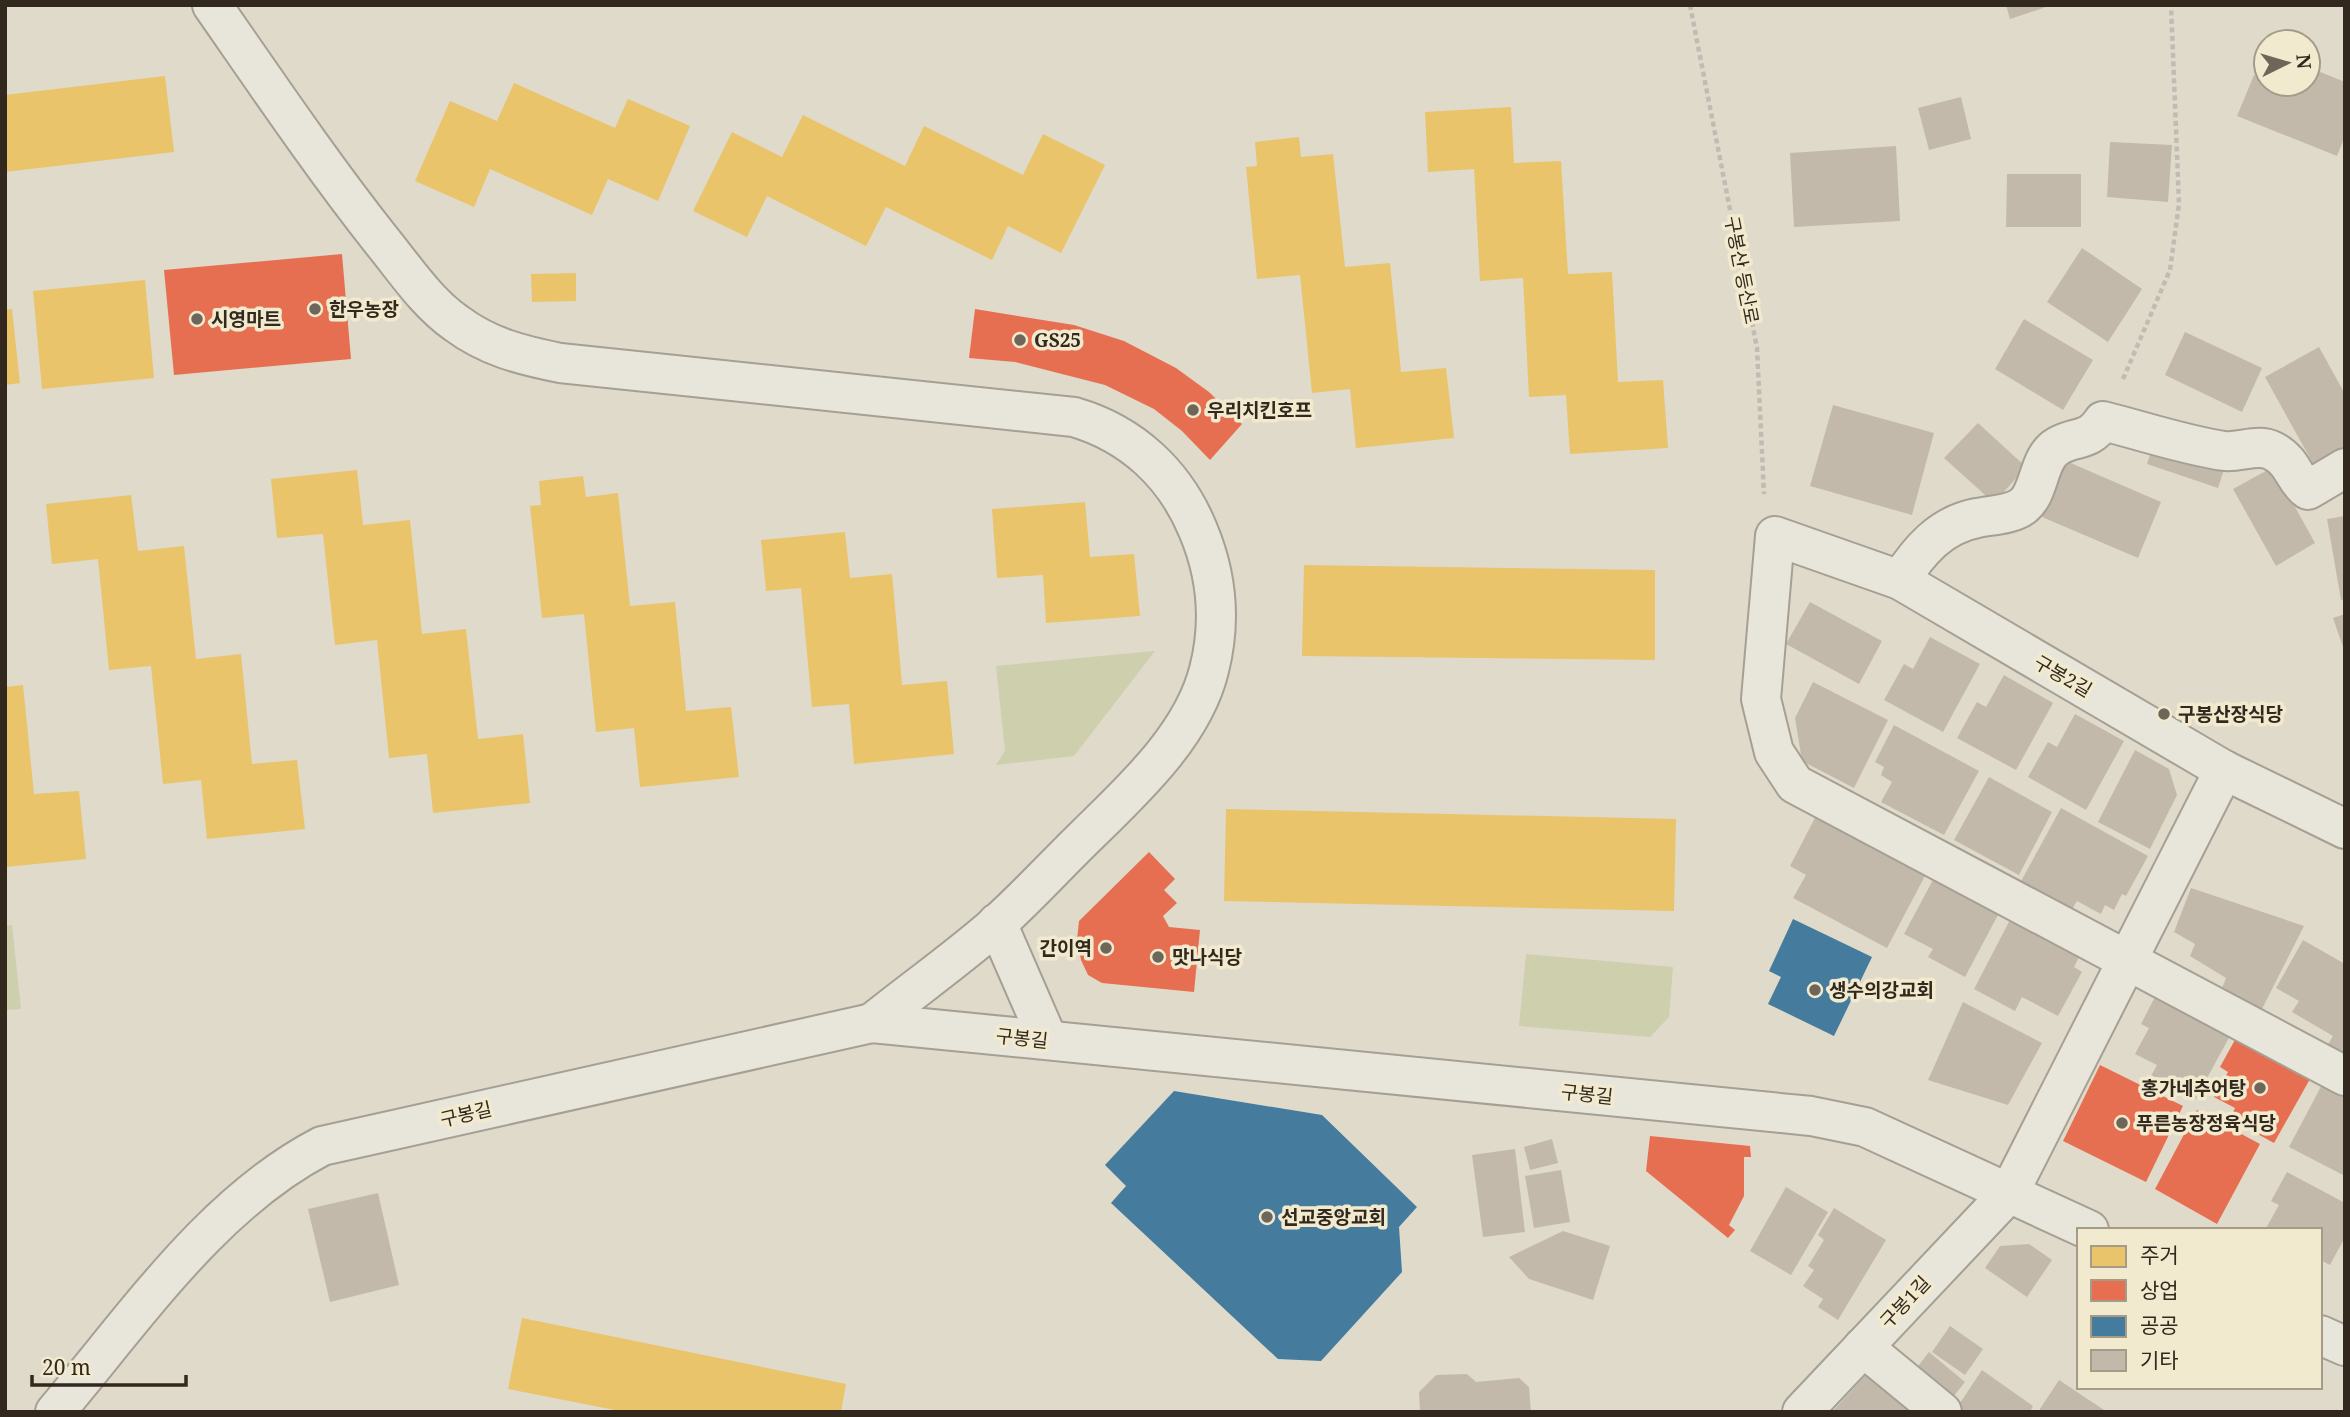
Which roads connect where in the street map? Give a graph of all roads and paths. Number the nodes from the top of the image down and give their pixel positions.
1 (212, 5) edge
2 (1690, 5) edge
3 (2171, 5) edge
4 (2103, 421) junction
5 (2345, 468) edge
6 (1775, 536) junction
7 (1900, 580) junction
8 (2224, 770) junction
9 (2345, 829) edge
10 (998, 923) junction
11 (2128, 960) junction
12 (872, 1023) junction
13 (1048, 1040) junction
14 (2345, 1076) edge
15 (2009, 1193) junction
16 (2085, 1228) edge
17 (2322, 1336) edge
18 (2345, 1346) edge
19 (1863, 1347) junction
20 (55, 1412) edge
21 (1802, 1412) edge
22 (1942, 1412) edge

1 - 10 street
2 - 6 path, 구봉산 등산로
3 - 4 path
4 - 5 street
4 - 7 street
6 - 7 street, 구봉2길
6 - 11 street
7 - 8 street, 구봉2길
8 - 9 street, 구봉2길
8 - 11 street, 구봉1길
10 - 12 street
10 - 13 street
11 - 14 street
11 - 15 street, 구봉1길
12 - 13 street, 구봉길
12 - 20 street, 구봉길
13 - 15 street, 구봉길
15 - 16 street, 구봉길
15 - 19 street, 구봉1길
17 - 18 street
19 - 21 street, 구봉1길
19 - 22 street

